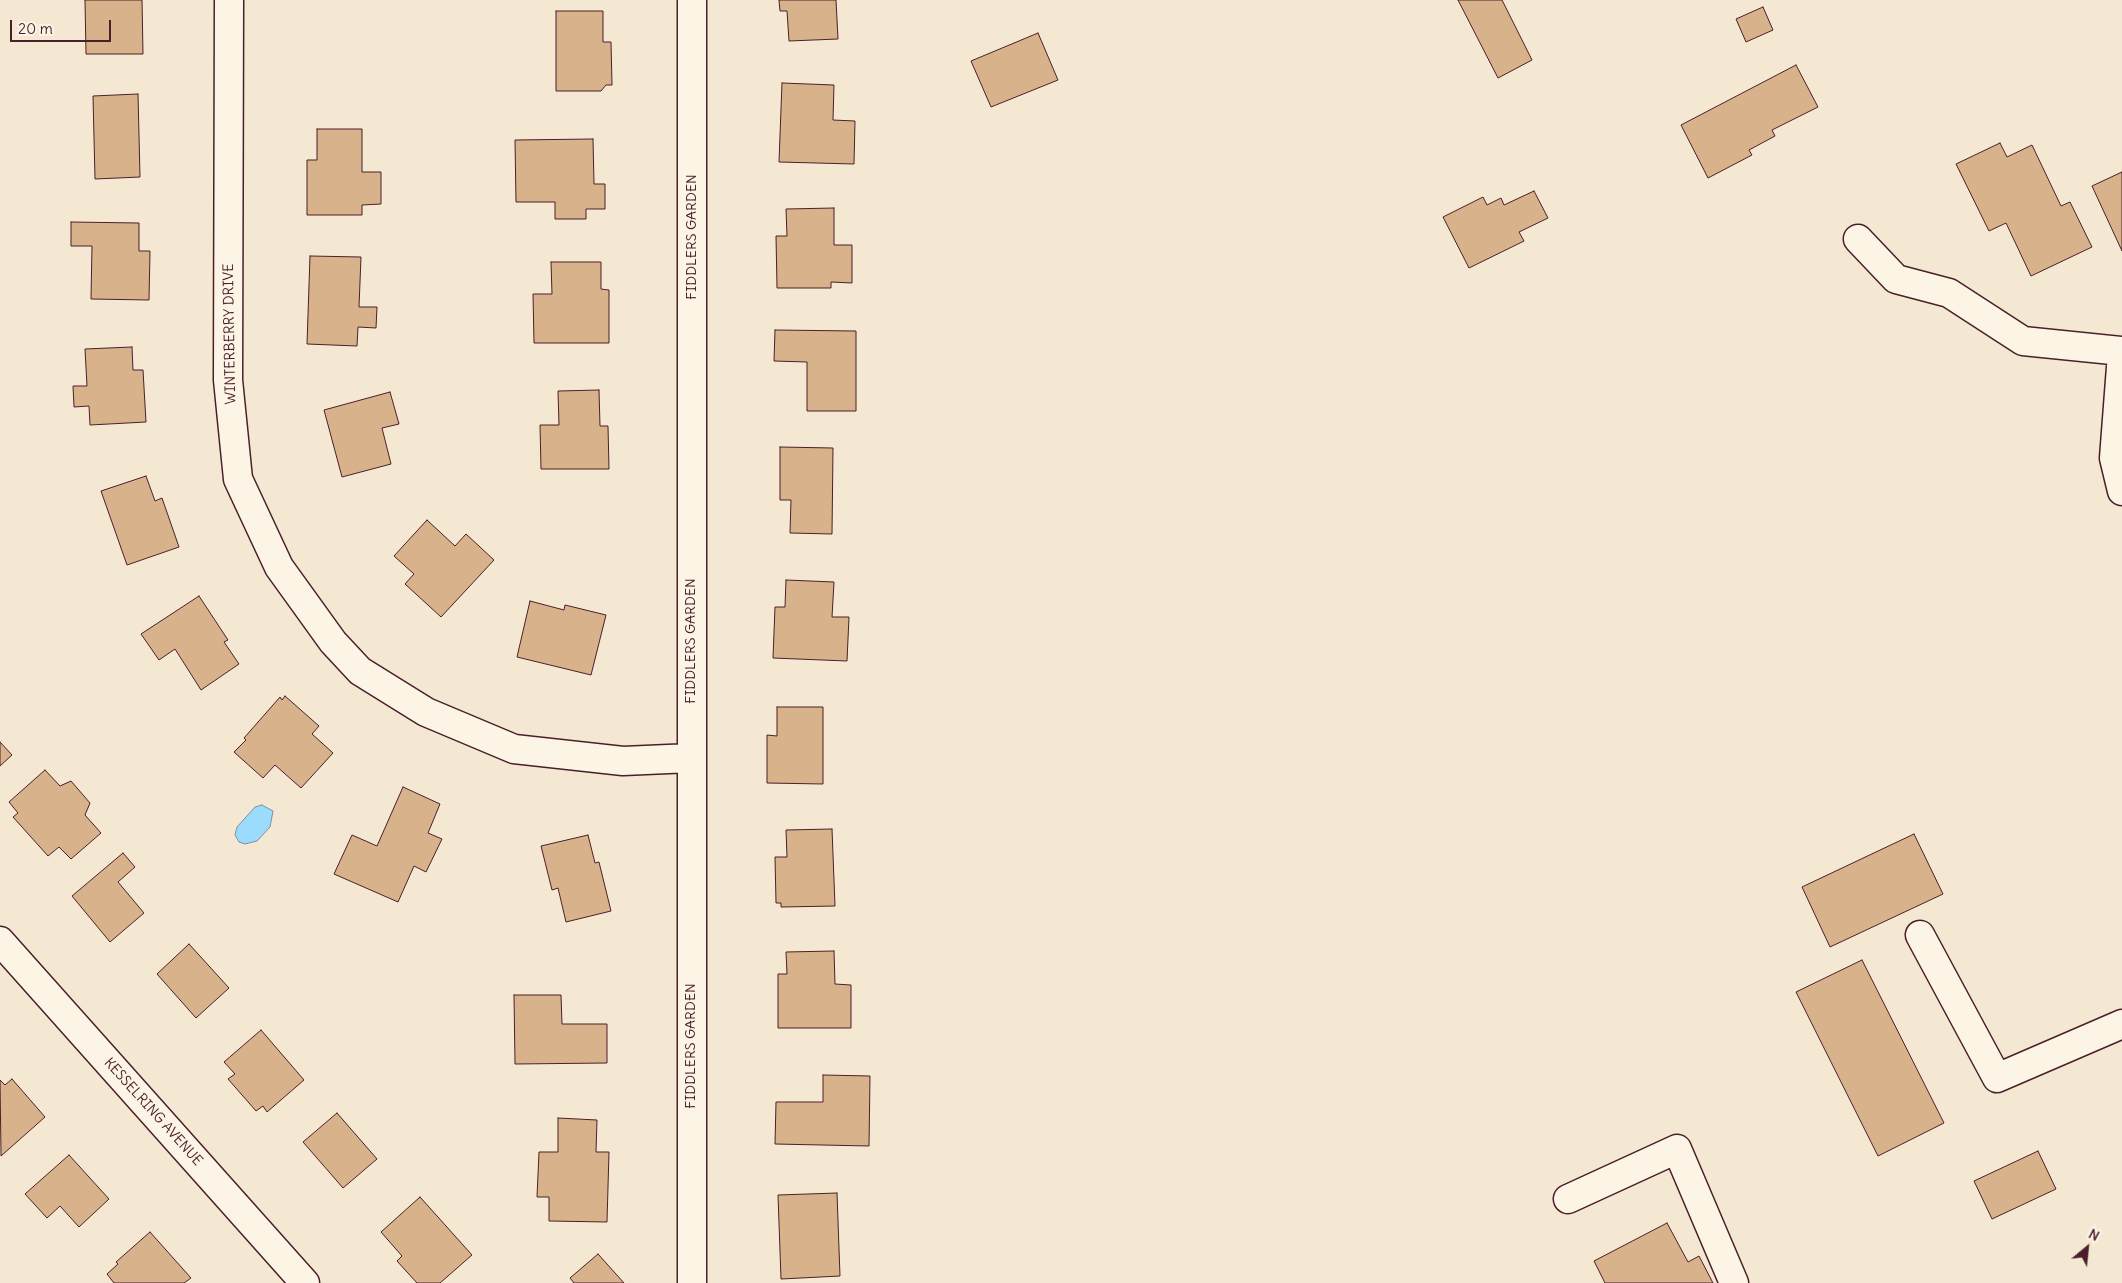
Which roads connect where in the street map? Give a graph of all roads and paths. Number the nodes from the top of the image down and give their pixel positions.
1 (229, 0) edge
2 (692, 0) edge
3 (1858, 239) dead end
4 (2122, 352) edge
5 (2122, 491) edge
6 (691, 758) junction
7 (1920, 935) dead end
8 (0, 941) edge
9 (2122, 1024) edge
10 (1568, 1199) dead end
11 (305, 1283) edge
12 (692, 1283) edge
13 (1734, 1283) edge

1 - 6 street, WINTERBERRY DRIVE
2 - 6 street, FIDDLERS GARDEN
3 - 4 street
4 - 5 street
6 - 12 street, FIDDLERS GARDEN
7 - 9 street
8 - 11 street, KESSELRING AVENUE
10 - 13 street

